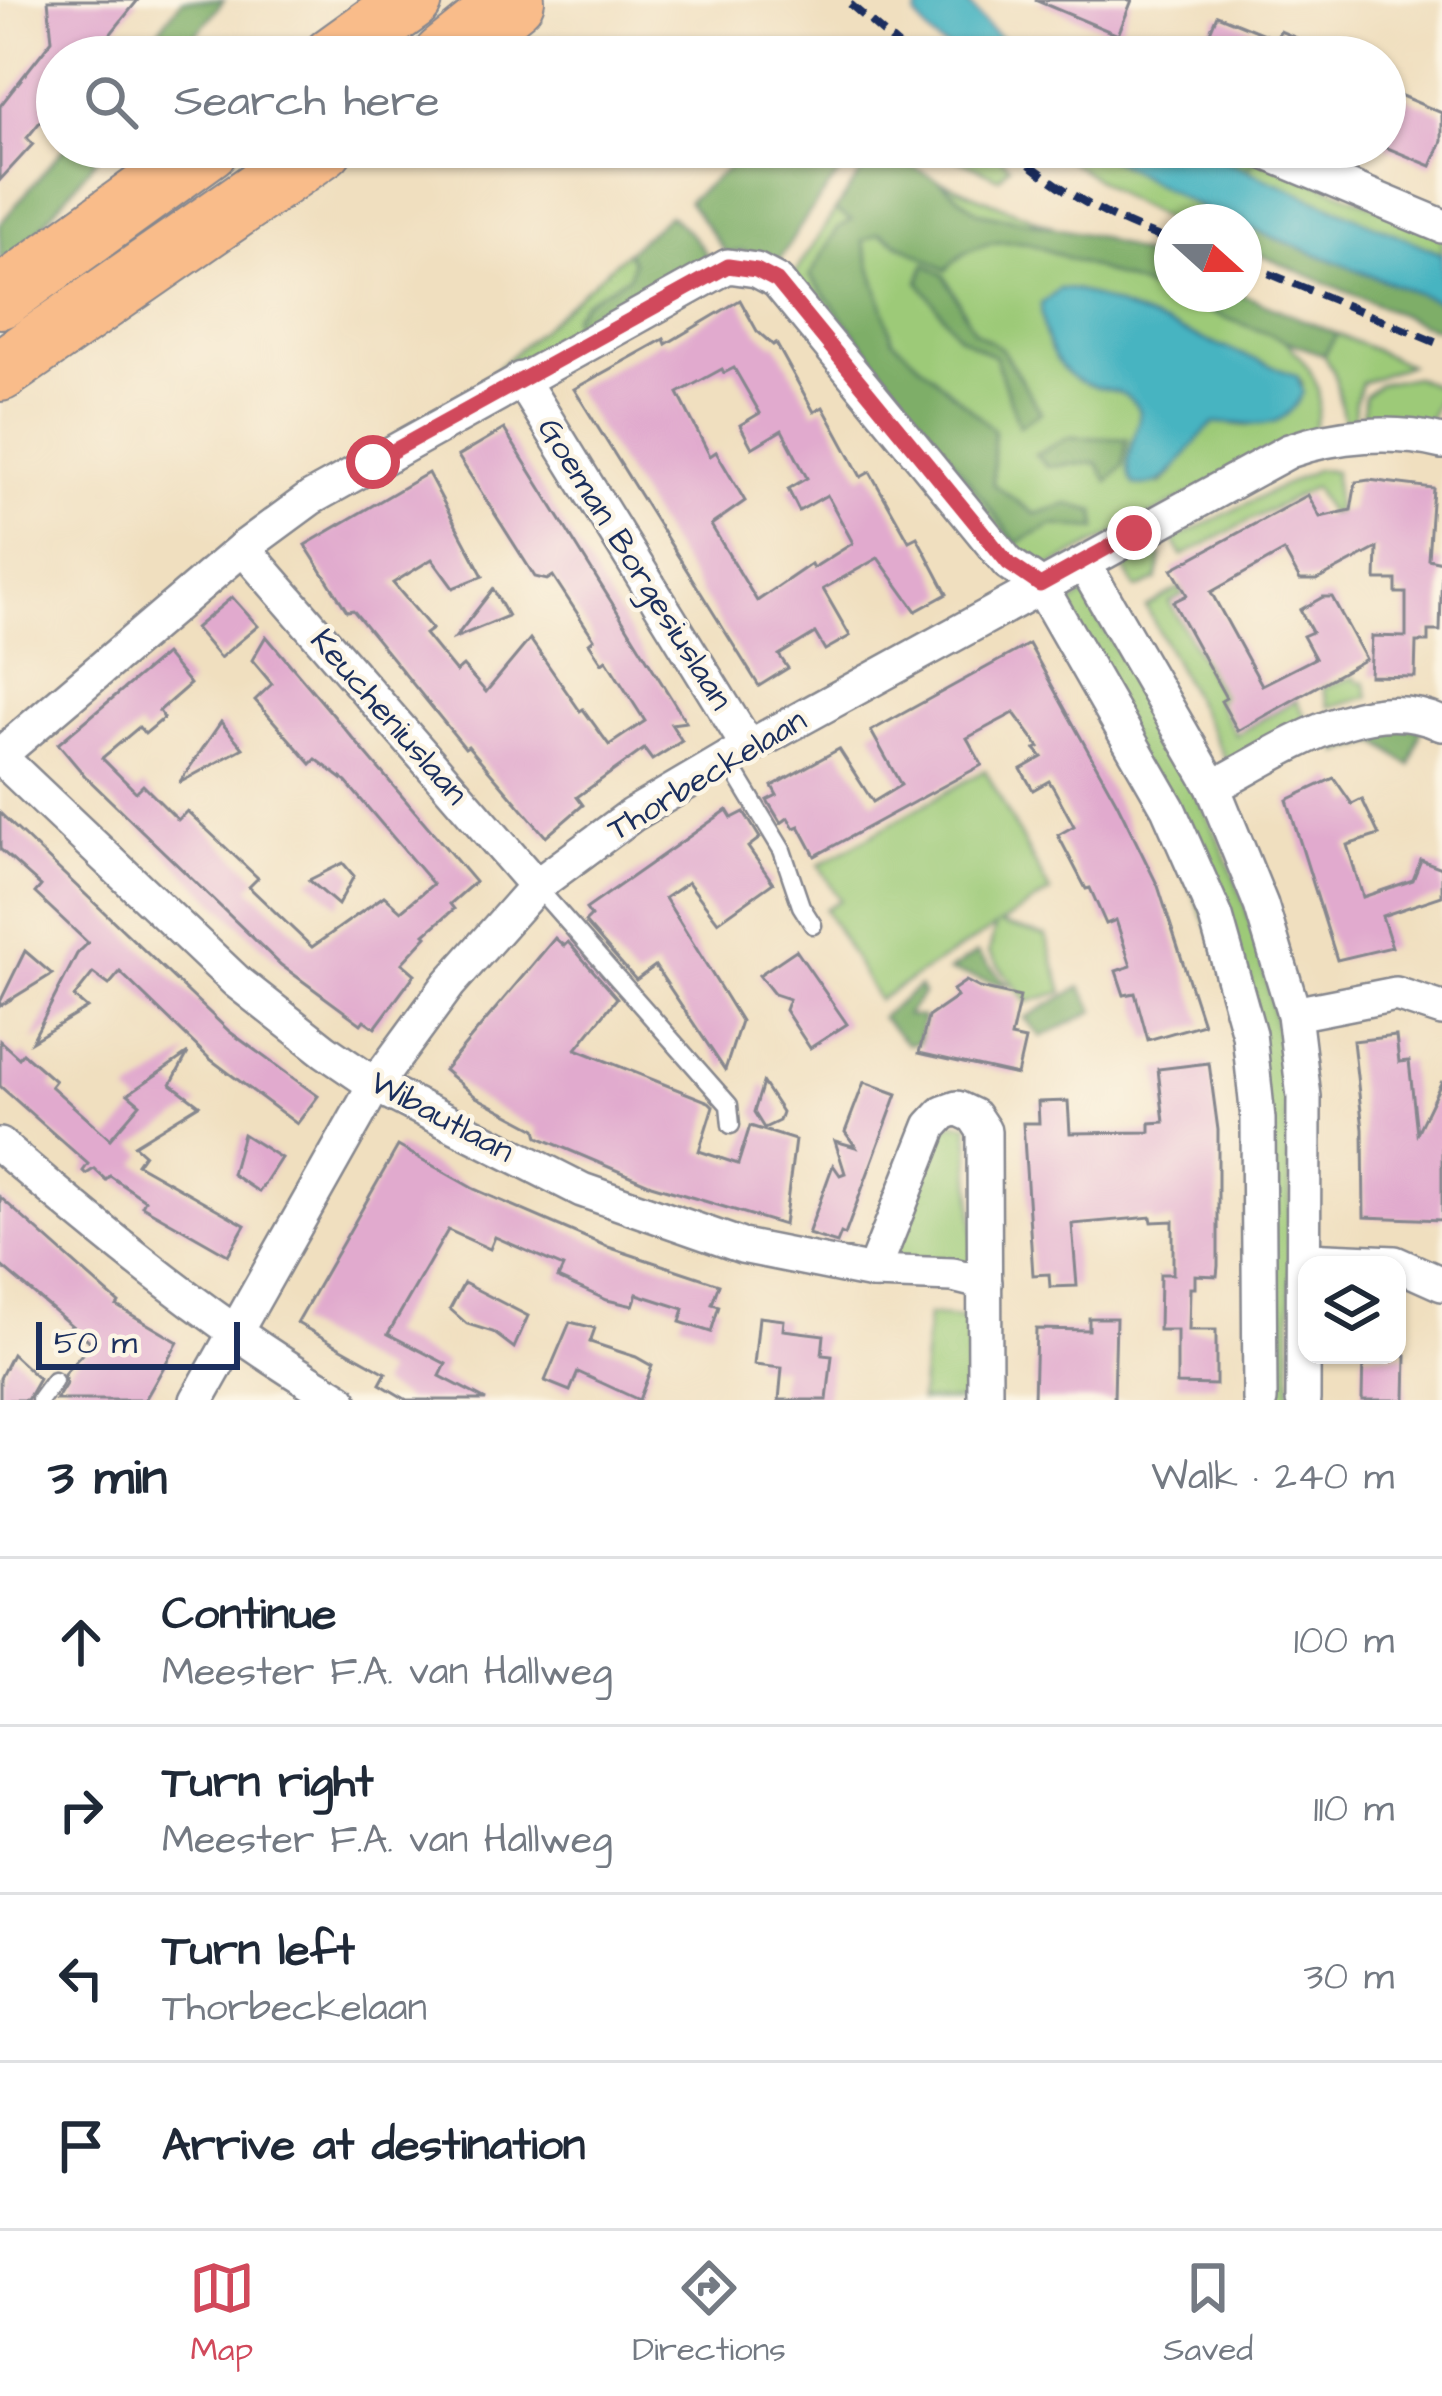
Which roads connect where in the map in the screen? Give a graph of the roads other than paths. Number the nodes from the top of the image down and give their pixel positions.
1 (412, 0) edge
2 (514, 0) edge
3 (362, 36) edge
4 (469, 36) edge
5 (180, 168) edge
6 (292, 168) edge
7 (1303, 168) edge
8 (1442, 226) edge
9 (0, 298) edge
10 (0, 371) edge
11 (521, 379) junction
12 (1442, 442) edge
13 (243, 548) junction
14 (1084, 564) junction
15 (1040, 585) junction
16 (1442, 724) edge
17 (738, 753) junction
18 (0, 756) edge
19 (1213, 787) junction
20 (536, 886) junction
21 (813, 926) dead end
22 (1442, 1009) edge
23 (1294, 1014) junction
24 (376, 1084) junction
25 (731, 1125) dead end
26 (0, 1145) edge
27 (1305, 1256) edge
28 (1406, 1269) edge
29 (873, 1271) junction
30 (985, 1283) junction
31 (1442, 1284) edge
32 (1261, 1304) junction
33 (1298, 1305) edge
34 (235, 1334) junction
35 (1303, 1364) edge
36 (54, 1381) dead end
37 (40, 1400) edge
38 (197, 1400) edge
39 (340, 1400) edge
40 (985, 1400) edge
41 (1260, 1400) edge
42 (1303, 1400) edge

1 - 3 highway
2 - 4 highway
5 - 9 highway
6 - 10 highway
7 - 8 street
11 - 13 street
11 - 15 street
11 - 17 street, Goeman Borgesiuslaan
12 - 14 street, Thorbeckelaan
13 - 18 street
13 - 20 street, Keucheniuslaan
14 - 15 street, Thorbeckelaan
14 - 19 street
15 - 17 street, Thorbeckelaan
15 - 32 street
16 - 19 street
17 - 20 street, Thorbeckelaan
17 - 21 lane
18 - 24 street, Wibautlaan
19 - 23 street
20 - 24 street, Thorbeckelaan
20 - 25 lane
22 - 23 street
23 - 27 street
24 - 29 street, Wibautlaan
24 - 34 street, Thorbeckelaan
26 - 34 street
28 - 31 street
29 - 30 street, Wibautlaan
29 - 30 street
30 - 40 street
32 - 33 street
32 - 41 street
34 - 38 street, Thorbeckelaan
34 - 39 street
35 - 42 street
36 - 37 lane

